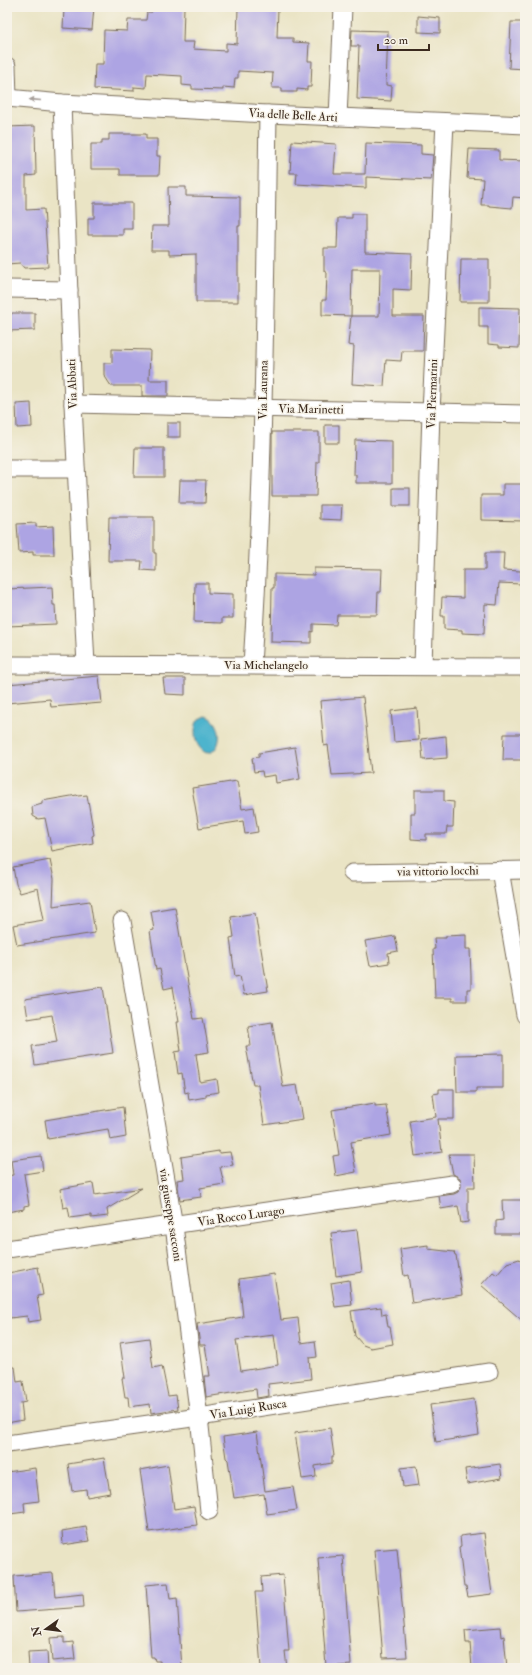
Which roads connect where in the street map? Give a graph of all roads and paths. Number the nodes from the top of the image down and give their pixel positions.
1 (343, 7) edge
2 (7, 66) edge
3 (8, 98) edge
4 (62, 103) junction
5 (268, 114) junction
6 (338, 117) junction
7 (445, 122) junction
8 (525, 125) edge
9 (7, 289) edge
10 (69, 290) junction
11 (73, 404) junction
12 (263, 408) junction
13 (431, 412) junction
14 (525, 414) edge
15 (7, 469) edge
16 (76, 470) junction
17 (7, 665) edge
18 (86, 665) junction
19 (252, 665) junction
20 (423, 666) junction
21 (525, 667) edge
22 (500, 870) junction
23 (525, 870) edge
24 (352, 873) dead end
25 (122, 921) dead end
26 (525, 1016) edge
27 (452, 1184) dead end
28 (174, 1226) junction
29 (7, 1249) edge
30 (489, 1372) dead end
31 (199, 1417) junction
32 (7, 1444) edge
33 (209, 1511) dead end

1 - 6 street
2 - 3 street
4 -> 3 street, Via delle Belle Arti
4 - 5 street, Via delle Belle Arti
4 - 10 street, Via Abbati
5 - 6 street, Via delle Belle Arti
5 - 12 street, Via Laurana
6 - 7 street, Via delle Belle Arti
7 - 8 street, Via delle Belle Arti
7 - 13 street, Via Piermarini
9 - 10 street
10 - 11 street, Via Abbati
11 - 12 street, Via Marinetti
11 - 16 street, Via Abbati
12 - 13 street, Via Marinetti
12 - 19 street, Via Laurana
13 - 14 street, Via Marinetti
13 - 20 street, Via Piermarini
15 - 16 street
16 - 18 street, Via Abbati
17 - 18 street, Via Michelangelo
18 - 19 street, Via Michelangelo
19 - 20 street, Via Michelangelo
20 - 21 street, Via Michelangelo
22 - 23 street, via vittorio locchi
22 - 24 street, via vittorio locchi
22 - 26 street
25 - 28 street, via giuseppe sacconi
27 - 28 street, Via Rocco Lurago
28 - 29 street, Via Rocco Lurago
28 - 31 street, via giuseppe sacconi
30 - 31 street, Via Luigi Rusca
31 - 32 street, Via Luigi Rusca
31 - 33 street, via giuseppe sacconi

